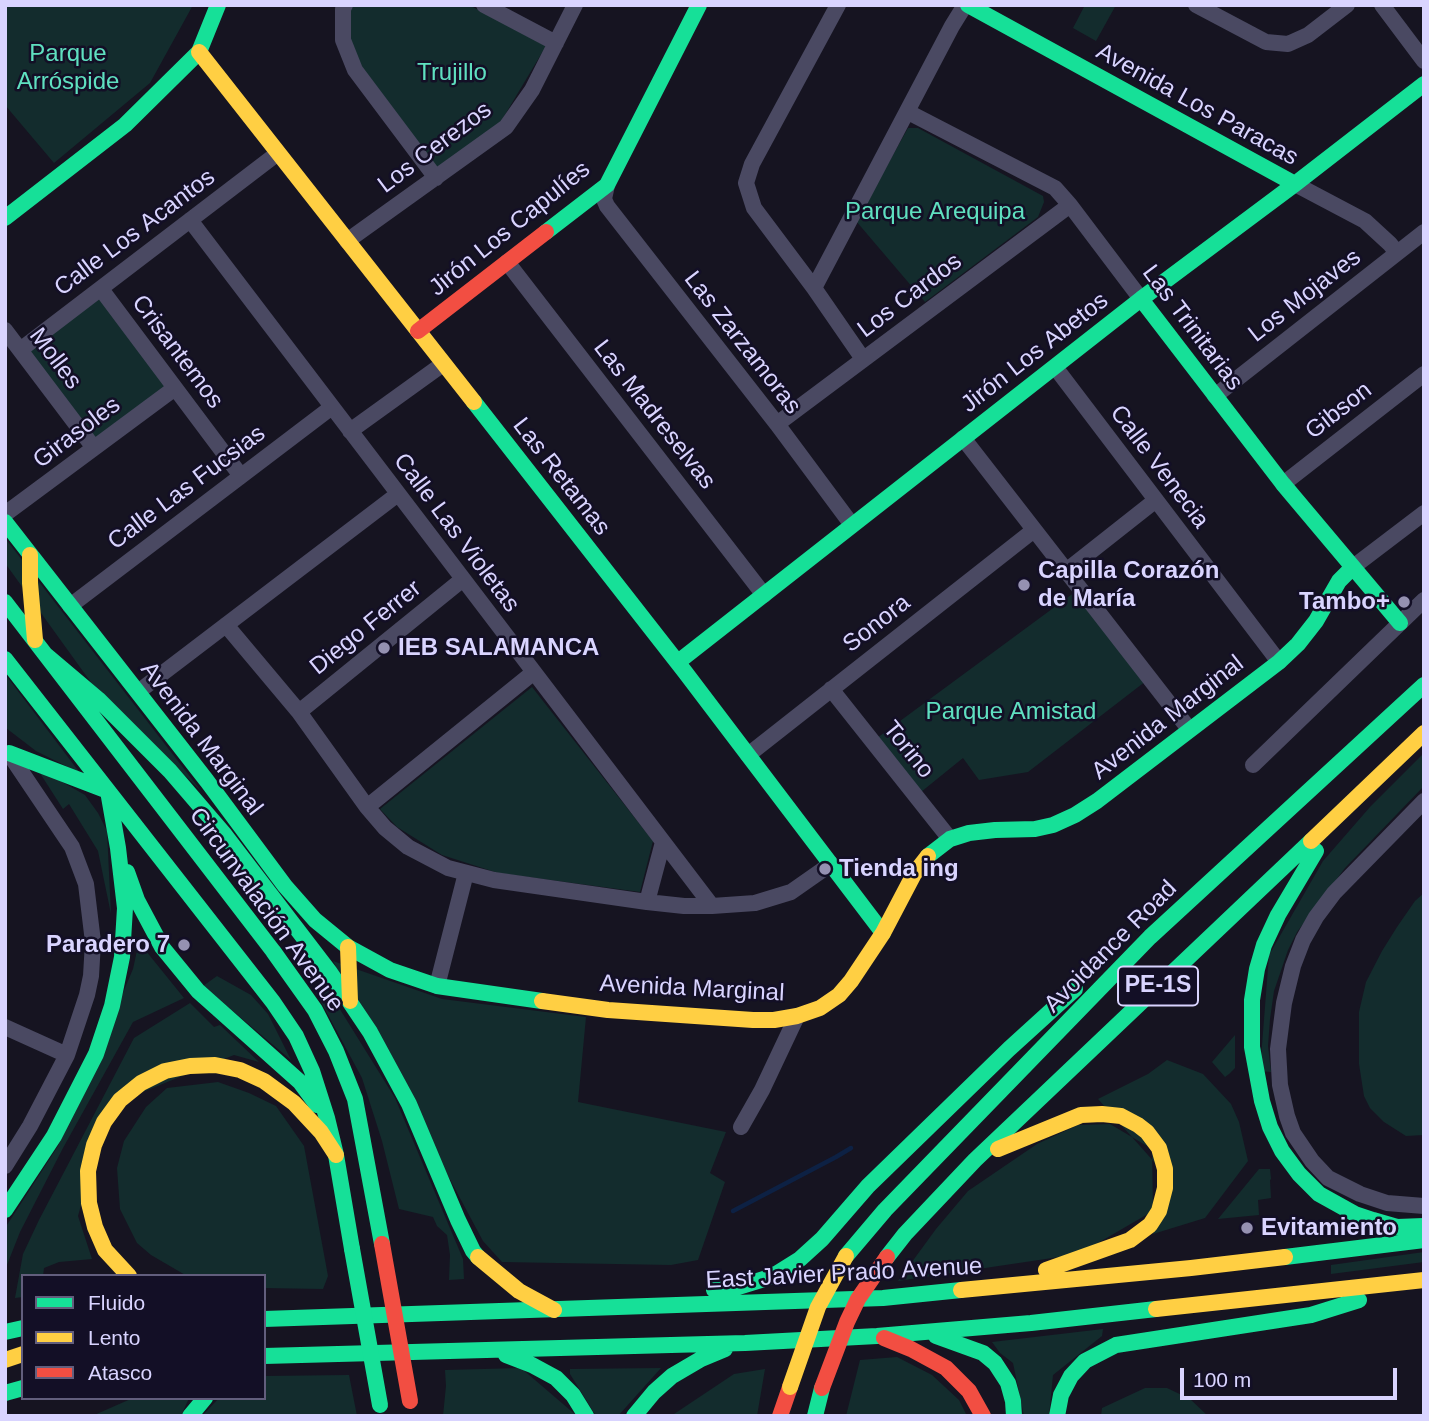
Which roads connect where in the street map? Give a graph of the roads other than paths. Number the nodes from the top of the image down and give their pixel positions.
1 (218, 5) edge
2 (345, 5) edge
3 (484, 5) edge
4 (575, 5) edge
5 (699, 5) edge
6 (838, 5) edge
7 (966, 5) edge
8 (1196, 5) edge
9 (1347, 5) edge
10 (1382, 5) edge
11 (556, 43) junction
12 (199, 51) junction
13 (1424, 61) edge
14 (1424, 84) edge
15 (908, 112) junction
16 (278, 153) junction
17 (436, 178) junction
18 (1295, 184) junction
19 (607, 185) junction
20 (1070, 205) junction
21 (5, 218) edge
22 (190, 220) junction
23 (1424, 232) edge
24 (347, 241) junction
25 (1397, 253) junction
26 (508, 262) junction
27 (814, 288) junction
28 (101, 289) junction
29 (1141, 299) junction
30 (5, 330) edge
31 (418, 331) junction
32 (20, 350) junction
33 (863, 359) junction
34 (443, 364) junction
35 (1055, 367) junction
36 (1424, 374) edge
37 (175, 388) junction
38 (1215, 396) junction
39 (332, 407) junction
40 (776, 424) junction
41 (351, 431) junction
42 (963, 438) junction
43 (93, 448) junction
44 (241, 476) junction
45 (1283, 484) junction
46 (398, 494) junction
47 (1156, 500) junction
48 (1424, 513) edge
49 (5, 514) edge
50 (5, 522) edge
51 (852, 525) junction
52 (1034, 530) junction
53 (30, 555) junction
54 (1353, 567) junction
55 (1066, 571) junction
56 (463, 579) junction
57 (764, 595) junction
58 (1424, 600) edge
59 (5, 601) edge
60 (70, 606) junction
61 (1400, 623) junction
62 (226, 625) junction
63 (35, 640) junction
64 (46, 654) junction
65 (5, 659) edge
66 (1279, 662) junction
67 (678, 663) junction
68 (534, 672) junction
69 (1424, 685) edge
70 (831, 690) junction
71 (138, 692) junction
72 (299, 712) junction
73 (1189, 729) junction
74 (1424, 733) edge
75 (7, 751) edge
76 (748, 755) junction
77 (1254, 765) dead end
78 (207, 781) junction
79 (107, 792) junction
80 (1424, 801) edge
81 (367, 807) junction
82 (1340, 812) junction
83 (225, 835) junction
84 (950, 839) junction
85 (663, 842) junction
86 (118, 848) junction
87 (831, 864) junction
88 (466, 873) junction
89 (648, 902) junction
90 (712, 906) junction
91 (883, 933) junction
92 (1150, 937) junction
93 (348, 947) junction
94 (437, 986) junction
95 (351, 1001) junction
96 (797, 1016) junction
97 (5, 1027) edge
98 (67, 1055) junction
99 (327, 1118) junction
100 (741, 1127) dead end
101 (336, 1155) junction
102 (975, 1160) junction
103 (5, 1166) edge
104 (1424, 1206) edge
105 (5, 1210) edge
106 (1424, 1226) edge
107 (1424, 1240) edge
108 (127, 1274) edge
109 (1424, 1280) edge
110 (1401, 1283) junction
111 (998, 1288) junction
112 (642, 1307) junction
113 (554, 1310) junction
114 (266, 1319) edge
115 (926, 1332) junction
116 (877, 1336) junction
117 (745, 1343) junction
118 (485, 1350) junction
119 (325, 1354) junction
120 (266, 1356) edge
121 (266, 1368) edge
122 (790, 1387) junction
123 (203, 1400) edge
124 (412, 1408) edge
125 (381, 1410) edge
126 (190, 1416) edge
127 (586, 1416) edge
128 (634, 1416) edge
129 (780, 1416) edge
130 (786, 1416) edge
131 (816, 1416) edge
132 (983, 1416) edge
133 (1014, 1416) edge
134 (1057, 1416) edge

1 - 12 main road
2 - 17 street
3 - 11 street
4 - 11 street, Los Cerezos
5 - 19 main road, Jirón Los Capulíes
6 - 27 street
7 - 15 street
7 - 18 main road, Avenida Los Paracas
8 - 9 street
10 - 13 street
11 - 17 street, Los Cerezos
12 - 16 main road, Las Retamas
12 - 21 main road
14 - 18 main road, Jirón Los Abetos
15 - 20 street, Las Trinitarias
15 - 27 street
16 - 22 street, Calle Los Acantos
16 - 24 main road, Las Retamas
17 - 24 street, Los Cerezos
18 - 25 street, Avenida Los Paracas
18 - 29 main road, Jirón Los Abetos
19 - 26 main road, Jirón Los Capulíes
19 - 40 street, Las Zarzamoras
20 - 29 street, Las Trinitarias
20 - 33 street, Los Cardos
22 - 28 street, Calle Los Acantos
22 - 39 street, Calle Las Violetas
23 - 25 street, Los Mojaves
24 - 31 main road, Las Retamas
25 - 38 street, Los Mojaves
26 - 31 main road, Jirón Los Capulíes
26 - 57 street, Las Madreselvas
27 - 33 street
28 - 32 street, Calle Los Acantos
28 - 37 street, Crisantemos
29 - 35 main road, Jirón Los Abetos
29 - 38 main road, Las Trinitarias
30 - 32 street, Molles
31 - 34 main road, Las Retamas
32 - 43 street, Molles
33 - 40 street, Los Cardos
34 - 41 street
34 - 67 main road, Las Retamas
35 - 42 main road, Jirón Los Abetos
35 - 47 street, Calle Venecia
36 - 45 street, Gibson
37 - 43 street, Girasoles
37 - 44 street, Crisantemos
38 - 45 main road, Las Trinitarias
39 - 41 street, Calle Las Violetas
39 - 44 street, Calle Las Fucsias
40 - 51 street, Las Zarzamoras
41 - 46 street, Calle Las Violetas
42 - 51 main road, Jirón Los Abetos
42 - 52 street
43 - 49 street, Girasoles
44 - 60 street, Calle Las Fucsias
45 - 54 main road, Las Trinitarias
46 - 56 street, Calle Las Violetas
46 - 62 street
47 - 55 street
47 - 66 street, Calle Venecia
48 - 54 street, Avenida Marginal
50 - 53 main road, Avenida Marginal
51 - 57 main road, Jirón Los Abetos
52 - 55 street
52 - 70 street, Sonora
53 - 60 main road, Avenida Marginal
53 - 63 main road
54 - 61 main road, Las Trinitarias
54 - 66 main road, Avenida Marginal
55 - 73 street
56 - 68 street, Calle Las Violetas
56 - 72 street, Diego Ferrer
57 - 67 main road, Jirón Los Abetos
58 - 61 street
59 - 63 main road, Circunvalación Avenue
60 - 71 main road, Avenida Marginal
61 - 77 street
62 - 71 street
62 - 72 street
63 - 64 main road, Circunvalación Avenue
64 - 83 main road
64 - 124 main road, Circunvalación Avenue, bridge
65 - 79 main road, Circunvalación Avenue
66 - 73 main road, Avenida Marginal
67 - 76 main road, Las Retamas
68 - 81 street
68 - 85 street, Calle Las Violetas
69 - 92 main road, Avoidance Road / PE-1S
70 - 76 street, Sonora
70 - 84 street, Torino
71 - 78 main road, Avenida Marginal
72 - 81 street
73 - 84 main road, Avenida Marginal
74 - 82 main road, PE-1S
75 - 79 main road
75 - 98 street
76 - 87 main road, Las Retamas
78 - 83 main road
78 - 93 main road, Avenida Marginal
79 - 86 main road
79 - 99 main road, Circunvalación Avenue
80 - 104 street
81 - 88 street
82 - 102 main road, PE-1S
82 - 106 main road
83 - 95 main road
84 - 91 main road, Avenida Marginal
85 - 89 street
85 - 90 street, Calle Las Violetas
86 - 99 main road
86 - 105 main road
87 - 90 street
87 - 91 main road, Las Retamas
88 - 89 street
88 - 94 street
89 - 90 street
91 - 96 main road, Avenida Marginal
92 - 112 main road
92 - 122 main road, Avoidance Road / PE-1S, bridge
93 - 94 main road, Avenida Marginal
93 - 95 main road
94 - 96 main road, Avenida Marginal
95 - 113 main road
96 - 100 street
97 - 98 street
98 - 103 street
99 - 101 main road, Circunvalación Avenue
101 - 108 main road
101 - 125 main road, Circunvalación Avenue, bridge
102 - 111 main road
102 - 131 main road, PE-1S, bridge
107 - 111 main road, East Javier Prado Avenue
109 - 110 main road
110 - 115 main road
110 - 134 main road
111 - 112 main road, East Javier Prado Avenue
112 - 113 main road, East Javier Prado Avenue
113 - 114 main road, East Javier Prado Avenue
115 - 116 main road
115 - 133 main road
116 - 117 main road
116 - 132 main road
117 - 118 main road
117 - 128 main road
118 - 119 main road
118 - 127 main road
119 - 120 main road
119 - 121 main road
122 - 129 main road
122 - 130 main road, PE-1S
123 - 126 main road

